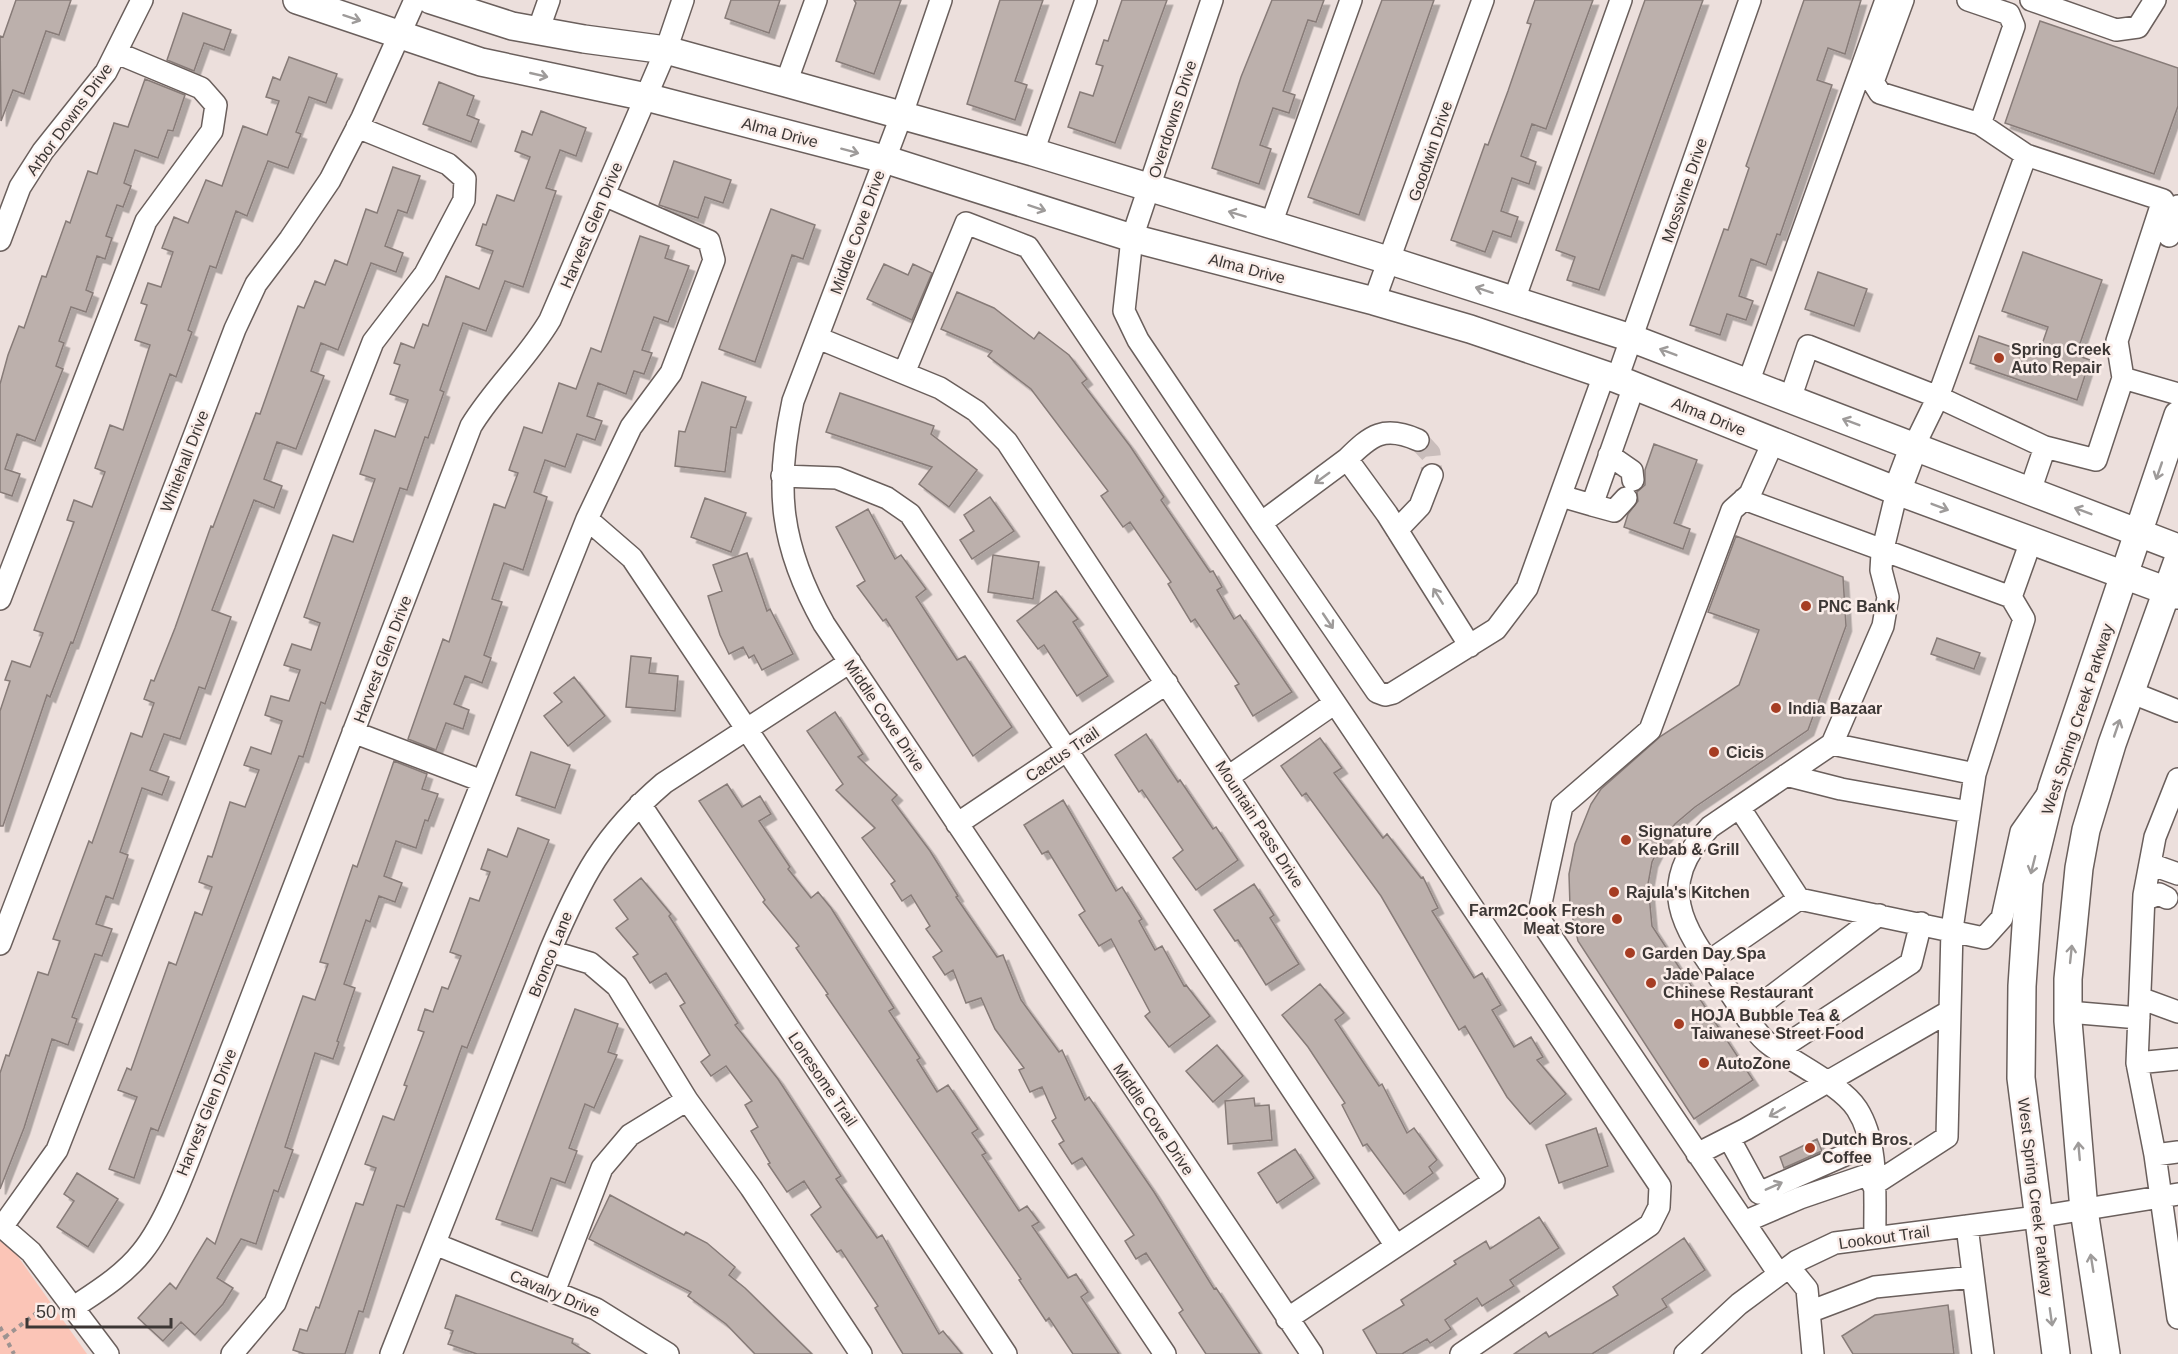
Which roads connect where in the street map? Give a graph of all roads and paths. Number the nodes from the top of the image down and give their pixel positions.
1 (142, 0) edge
2 (297, 0) edge
3 (414, 0) edge
4 (431, 0) edge
5 (549, 0) edge
6 (683, 0) edge
7 (816, 0) edge
8 (941, 0) edge
9 (1086, 0) edge
10 (1212, 0) edge
11 (1351, 0) edge
12 (1483, 0) edge
13 (1621, 0) edge
14 (1750, 0) edge
15 (1886, 0) edge
16 (1903, 0) edge
17 (1968, 0) edge
18 (2031, 0) edge
19 (2155, 0) edge
20 (538, 31) junction
21 (401, 33) junction
22 (666, 50) junction
23 (117, 53) junction
24 (786, 82) junction
25 (646, 97) junction
26 (902, 114) junction
27 (1980, 124) junction
28 (357, 126) junction
29 (1033, 152) junction
30 (2026, 155) junction
31 (884, 159) junction
32 (1150, 187) junction
33 (604, 195) junction
34 (2178, 206) edge
35 (1271, 224) junction
36 (2167, 236) edge
37 (1132, 238) junction
38 (0, 240) edge
39 (1391, 261) junction
40 (1514, 300) junction
41 (1374, 301) junction
42 (818, 338) junction
43 (1631, 338) junction
44 (904, 373) junction
45 (2123, 378) junction
46 (1618, 380) junction
47 (1749, 383) junction
48 (2178, 394) edge
49 (1938, 397) junction
50 (1790, 399) junction
51 (2178, 415) edge
52 (1418, 440) dead end
53 (1773, 442) junction
54 (1914, 446) junction
55 (2045, 447) junction
56 (1609, 455) junction
57 (1347, 459) junction
58 (1432, 475) tunnel mouth
59 (782, 476) junction
60 (1897, 491) junction
61 (2030, 491) junction
62 (1561, 496) junction
63 (1744, 499) junction
64 (1592, 505) junction
65 (587, 519) junction
66 (1261, 523) junction
67 (1397, 530) junction
68 (2137, 532) junction
69 (2031, 541) junction
70 (1882, 548) junction
71 (2178, 548) edge
72 (2178, 560) edge
73 (2123, 575) junction
74 (2172, 593) edge
75 (2011, 597) junction
76 (0, 599) edge
77 (1470, 646) junction
78 (850, 662) junction
79 (1167, 683) junction
80 (2130, 692) junction
81 (1335, 703) junction
82 (2178, 711) edge
83 (747, 729) junction
84 (353, 732) junction
85 (1832, 744) junction
86 (1066, 751) junction
87 (1975, 774) junction
88 (1786, 775) junction
89 (1228, 777) junction
90 (2178, 779) edge
91 (482, 781) junction
92 (2052, 788) junction
93 (640, 804) junction
94 (1739, 807) junction
95 (1970, 812) junction
96 (2170, 820) edge
97 (957, 824) junction
98 (2150, 864) junction
99 (2178, 874) edge
100 (2167, 898) dead end
101 (1799, 899) junction
102 (2144, 900) junction
103 (1879, 915) junction
104 (1921, 923) junction
105 (1952, 929) junction
106 (0, 944) edge
107 (550, 951) junction
108 (1708, 962) junction
109 (2140, 1008) junction
110 (1950, 1011) junction
111 (2068, 1012) junction
112 (2178, 1012) edge
113 (1747, 1015) junction
114 (1778, 1050) junction
115 (2178, 1059) edge
116 (2138, 1063) junction
117 (1827, 1083) junction
118 (687, 1100) junction
119 (1729, 1138) junction
120 (1870, 1144) junction
121 (2178, 1152) edge
122 (1697, 1154) junction
123 (2155, 1155) junction
124 (1873, 1179) junction
125 (2169, 1196) edge
126 (2084, 1210) junction
127 (2037, 1217) junction
128 (1743, 1222) junction
129 (1, 1226) edge
130 (1967, 1226) junction
131 (1875, 1238) junction
132 (435, 1244) junction
133 (1396, 1246) junction
134 (2173, 1246) edge
135 (1784, 1271) junction
136 (1973, 1277) junction
137 (554, 1292) junction
138 (52, 1302) dead end
139 (74, 1307) junction
140 (1809, 1312) junction
141 (2178, 1317) edge
142 (1287, 1319) junction
143 (0, 1328) edge
144 (4, 1337) junction
145 (14, 1354) edge
146 (108, 1354) edge
147 (232, 1354) edge
148 (391, 1354) edge
149 (668, 1354) edge
150 (861, 1354) edge
151 (1006, 1354) edge
152 (1165, 1354) edge
153 (1312, 1354) edge
154 (1461, 1354) edge
155 (1685, 1354) edge
156 (1813, 1354) edge
157 (1983, 1354) edge
158 (2056, 1354) edge
159 (2106, 1354) edge

1 - 23 street, Arbor Downs Drive
2 -> 21 main road, Alma Drive
3 - 21 street, Whitehall Drive
4 - 20 main road
5 - 20 street
6 - 22 street, Harvest Glen Drive
7 - 24 street
8 - 26 street, Middle Cove Drive
9 - 29 street
10 - 32 street, Overdowns Drive
11 - 35 street
12 - 39 street, Goodwin Drive
13 - 40 street
14 - 43 street, Mossvine Drive
15 - 47 street
16 - 27 street
17 - 27 street
18 - 19 street
20 - 22 main road
21 -> 25 main road, Alma Drive
21 - 28 street, Whitehall Drive
22 - 24 main road
22 - 25 street, Harvest Glen Drive
23 - 38 street, Arbor Downs Drive
23 - 76 street
24 - 26 main road
25 -> 31 main road, Alma Drive
25 - 33 street, Harvest Glen Drive
26 - 29 main road
26 - 31 street, Middle Cove Drive
27 - 30 street
28 - 106 street, Whitehall Drive
28 - 129 street
29 - 32 main road
30 - 36 street
30 - 49 street
31 -> 37 main road, Alma Drive
31 - 42 street, Middle Cove Drive
35 -> 32 main road
32 - 37 street, Overdowns Drive
33 - 65 street
33 - 84 street, Harvest Glen Drive
34 - 36 street
35 - 39 main road
36 - 45 street
37 - 41 main road, Alma Drive
37 - 66 street, Overdowns Drive
40 -> 39 main road
39 - 41 street, Goodwin Drive
40 - 43 main road
41 - 46 main road, Alma Drive
42 - 44 street, Mountain Pass Drive
42 - 59 street, Middle Cove Drive
43 - 46 street, Mossvine Drive
47 -> 43 main road
44 - 79 street, Mountain Pass Drive
44 - 81 street
45 - 48 street
45 - 55 street
46 - 53 main road, Alma Drive
46 - 56 street
46 - 62 street
47 - 50 main road
49 - 50 street
49 - 54 street
49 - 55 street
54 -> 50 main road
51 -> 68 main road, West Spring Creek Parkway
52 - 57 street
53 - 60 main road, Alma Drive
53 - 63 street
54 - 60 main road
54 - 61 main road
55 - 61 street
56 - 64 street
56 - 64 street
57 -> 66 street
57 - 67 street
58 - 67 street
59 - 78 street, Middle Cove Drive
59 - 86 street
60 -> 69 main road, Alma Drive
60 - 70 street
68 -> 61 main road
62 - 64 street
62 - 77 street
63 - 70 street
63 - 122 street
65 - 83 street
65 - 91 street
66 -> 77 street, Overdowns Drive
77 -> 67 street
68 - 71 main road
68 - 73 main road, West Spring Creek Parkway
69 - 73 main road, Alma Drive
69 - 75 street
70 - 75 street
70 - 85 street
72 - 74 main road
73 - 74 main road, Alma Drive
73 - 92 main road, West Spring Creek Parkway
74 - 80 main road
75 - 87 street
78 - 83 street, Bronco Lane
78 - 97 street, Middle Cove Drive
79 - 86 street, Cactus Trail
79 - 89 street, Mountain Pass Drive
80 - 82 street
111 -> 80 main road
81 - 89 street
81 - 154 street
83 - 93 street, Bronco Lane
83 - 152 street
84 - 91 street
84 - 139 street, Harvest Glen Drive
85 - 87 street
85 - 88 street
86 - 97 street, Cactus Trail
86 - 133 street
87 - 95 street
88 - 94 street
88 - 95 street
89 - 133 street, Mountain Pass Drive
90 - 96 street
91 - 147 street
92 - 105 street
92 -> 127 main road, West Spring Creek Parkway
93 - 107 street, Bronco Lane
93 - 151 street, Lonesome Trail
94 - 101 street
94 - 108 street
95 - 105 street
96 - 98 street
97 - 142 street, Middle Cove Drive
98 - 99 street
98 - 102 street
100 - 102 street
101 - 103 street
101 - 108 street
102 - 109 street
103 - 104 street
103 - 113 street
104 - 105 street
104 - 114 street
105 - 110 street
107 - 118 street
107 - 132 street, Bronco Lane
108 - 113 street
109 - 111 street
109 - 112 street
109 - 116 street
110 - 117 street
110 - 124 street
126 -> 111 main road
113 - 114 street
114 - 117 street
115 - 116 street
116 - 123 street
117 -> 119 street
117 - 120 street
118 - 137 street
118 - 150 street
119 -> 120 street
119 - 122 street
120 - 124 street
121 - 123 street
122 - 128 street
123 - 125 street
124 - 128 street
124 - 131 street
125 - 126 street, Lookout Trail
125 - 134 street
126 - 127 street, Lookout Trail
159 -> 126 main road
127 - 130 street, Lookout Trail
127 -> 158 main road, West Spring Creek Parkway
128 - 135 street
129 - 139 street
130 - 131 street, Lookout Trail
130 - 136 street
131 - 135 street, Lookout Trail
132 - 137 street, Cavalry Drive
132 - 148 street, Bronco Lane
133 - 142 street, Mountain Pass Drive
134 - 141 street
135 - 140 street
135 - 155 street, Lookout Trail
136 - 140 street
136 - 157 street
137 - 149 street, Cavalry Drive
138 - 144 path
139 - 146 street
140 - 156 street
142 - 153 street, Middle Cove Drive
143 - 144 path
144 - 145 path

